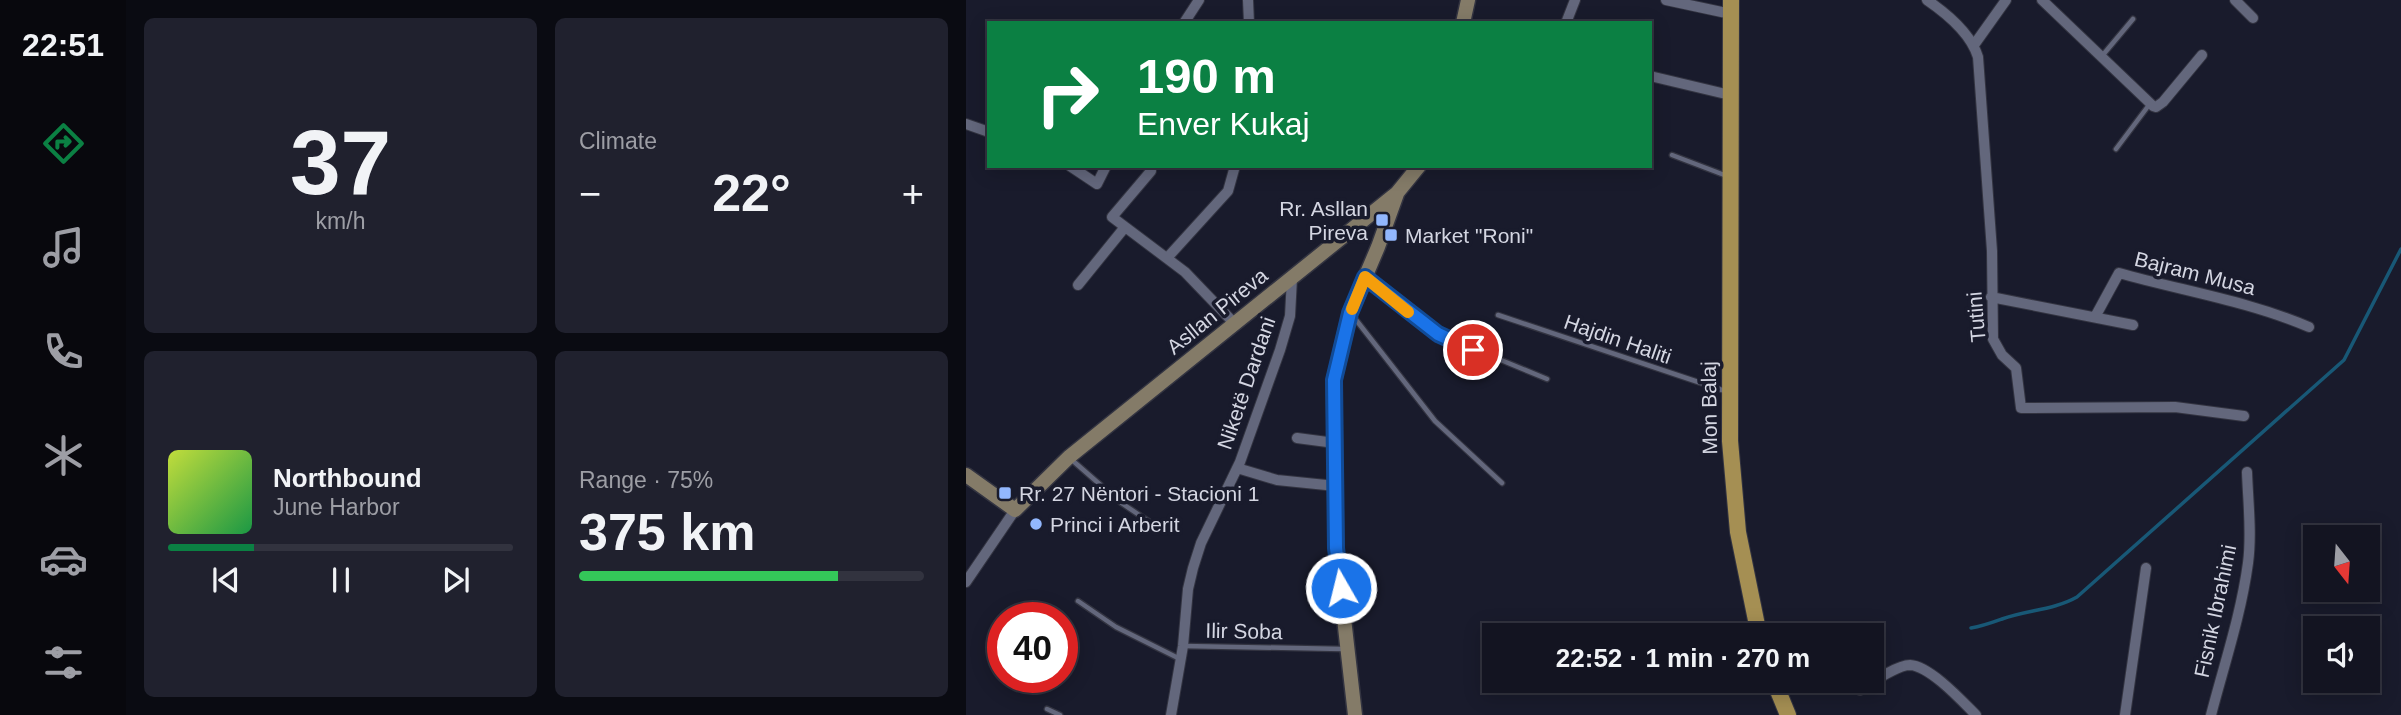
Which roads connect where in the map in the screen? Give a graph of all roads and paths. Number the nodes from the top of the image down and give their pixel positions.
1 (1199, 0) edge
2 (1248, 0) edge
3 (1468, 0) edge
4 (1575, 0) edge
5 (1665, 0) edge
6 (1927, 0) edge
7 (2006, 0) edge
8 (2042, 0) edge
9 (2235, 0) edge
10 (1939, 4) edge
11 (1731, 7) edge
12 (2253, 18) dead end
13 (2133, 19) dead end
14 (1185, 21) edge
15 (1249, 21) edge
16 (1463, 21) edge
17 (1567, 21) edge
18 (1974, 45) junction
19 (2202, 55) dead end
20 (2101, 57) junction
21 (1652, 76) edge
22 (1730, 95) junction
23 (2149, 104) junction
24 (966, 124) edge
25 (987, 131) edge
26 (2116, 149) dead end
27 (1672, 155) dead end
28 (1073, 168) edge
29 (1105, 168) edge
30 (1234, 168) edge
31 (1417, 168) edge
32 (1151, 171) dead end
33 (1730, 177) junction
34 (1397, 192) junction
35 (1125, 227) junction
36 (1167, 258) junction
37 (1365, 277) junction
38 (1292, 278) junction
39 (1078, 285) dead end
40 (1991, 297) junction
41 (1350, 313) junction
42 (1498, 315) dead end
43 (2095, 317) junction
44 (1234, 323) junction
45 (2133, 325) dead end
46 (2309, 327) dead end
47 (1547, 379) dead end
48 (1729, 393) junction
49 (2244, 416) dead end
50 (1297, 438) dead end
51 (1335, 443) junction
52 (1069, 457) junction
53 (1237, 468) junction
54 (2247, 471) dead end
55 (966, 475) edge
56 (1502, 483) dead end
57 (1336, 486) junction
58 (1015, 510) junction
59 (1157, 527) dead end
60 (2146, 568) dead end
61 (966, 582) edge
62 (1078, 601) dead end
63 (1757, 623) edge
64 (1183, 646) junction
65 (1347, 649) junction
66 (1181, 659) junction
67 (1884, 677) edge
68 (1779, 693) edge
69 (1047, 709) dead end
70 (1060, 715) edge
71 (1171, 715) edge
72 (1355, 715) edge
73 (1788, 715) edge
74 (1976, 715) edge
75 (2125, 715) edge
76 (2211, 715) edge

1 - 14 street
2 - 15 street
3 - 16 street
4 - 17 street
5 - 11 street, Mon Balaj
6 - 10 street
7 - 18 street
8 - 20 street
9 - 12 street
10 - 18 street
11 - 22 main road, Mon Balaj
13 - 20 lane
18 - 40 street, Tutini
19 - 23 street
20 - 23 street
21 - 22 street
22 - 33 main road, Mon Balaj
23 - 26 lane
24 - 25 street
27 - 33 lane
28 - 29 street
30 - 36 street
31 - 34 street, Asllan Pireva
32 - 35 street
33 - 48 main road, Mon Balaj
34 - 37 street
34 - 38 street, Asllan Pireva
35 - 36 street
35 - 39 street
36 - 44 street
37 - 41 street
37 - 47 lane
38 - 44 street, Asllan Pireva
38 - 53 street, Niketë Dardani
40 - 43 street
40 - 49 street, Tutini
41 - 51 street
41 - 56 lane
42 - 48 lane, Hajdin Haliti
43 - 45 street
43 - 46 street, Bajram Musa
44 - 52 street, Asllan Pireva
48 - 63 main road, Mon Balaj
50 - 51 street
51 - 57 street
52 - 58 street, Asllan Pireva
52 - 59 lane
53 - 57 street
53 - 64 street, Niketë Dardani
54 - 76 street, Fisnik Ibrahimi
55 - 58 street
57 - 65 street
58 - 61 street
60 - 75 street
62 - 66 lane
64 - 65 lane, Ilir Soba
64 - 66 street, Niketë Dardani
65 - 72 street
66 - 71 street, Niketë Dardani
67 - 74 street
68 - 73 main road
69 - 70 lane

